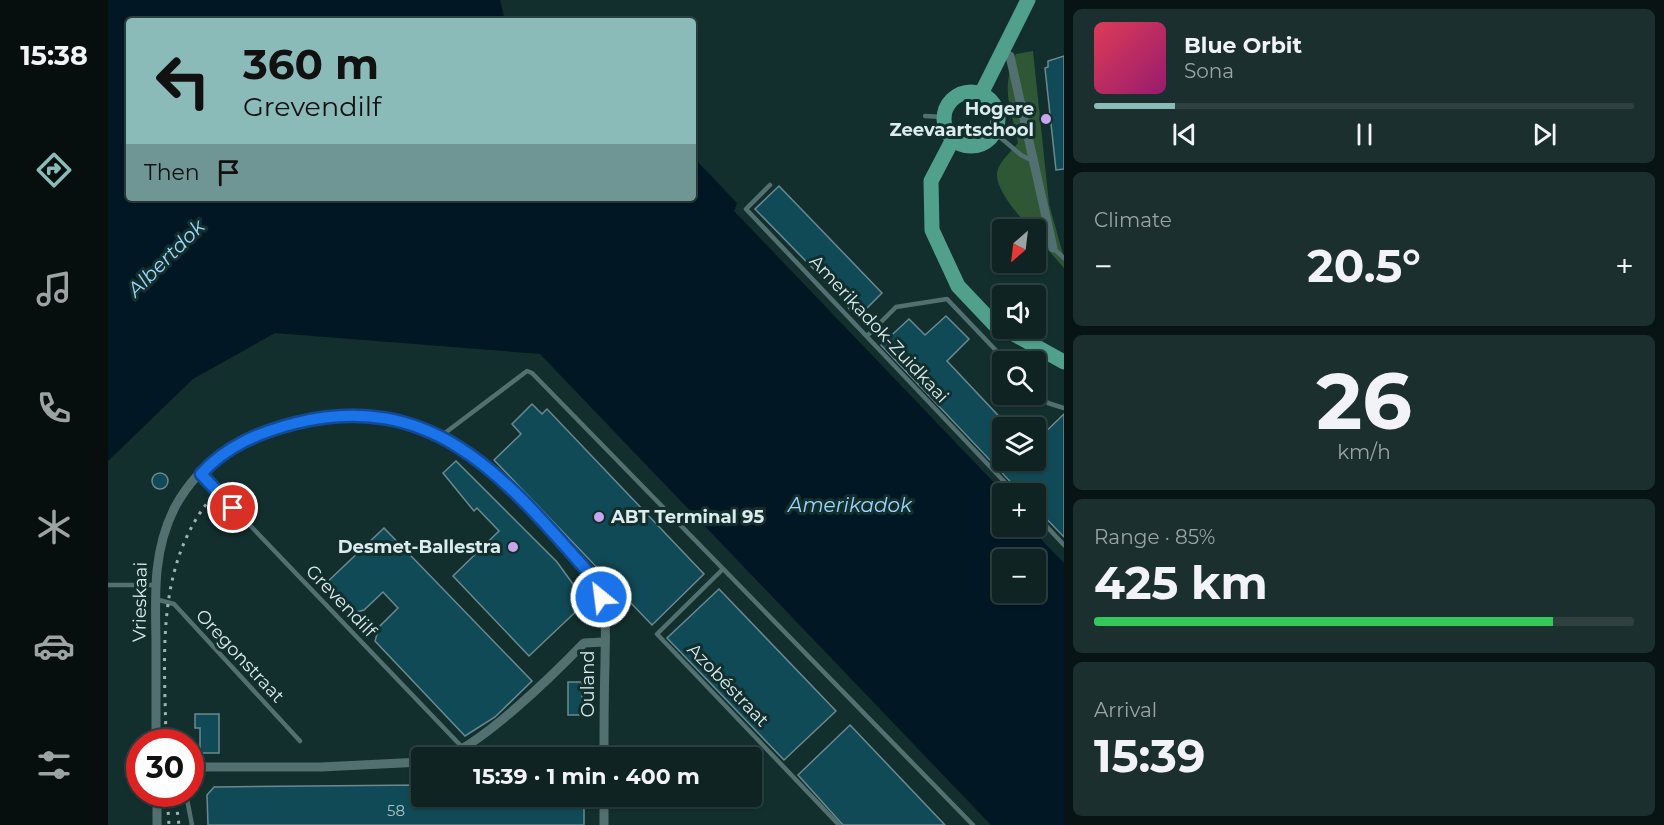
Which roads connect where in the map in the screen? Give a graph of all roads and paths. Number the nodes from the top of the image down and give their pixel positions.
1 (1028, 0) edge
2 (1010, 56) dead end
3 (981, 94) junction
4 (925, 116) dead end
5 (944, 117) junction
6 (994, 132) junction
7 (953, 139) junction
8 (1031, 160) junction
9 (770, 185) dead end
10 (1053, 248) joint
11 (1064, 258) edge
12 (992, 322) edge
13 (867, 336) junction
14 (1023, 339) edge
15 (996, 351) edge
16 (1064, 362) edge
17 (1046, 401) edge
18 (1064, 408) edge
19 (441, 436) junction
20 (201, 474) junction
21 (1006, 483) edge
22 (1046, 526) edge
23 (1064, 545) edge
24 (723, 569) junction
25 (108, 585) edge
26 (155, 585) junction
27 (155, 599) junction
28 (605, 611) joint
29 (605, 642) junction
30 (156, 729) edge
31 (300, 741) dead end
32 (462, 747) edge
33 (464, 747) edge
34 (604, 747) edge
35 (411, 763) edge
36 (204, 767) edge
37 (157, 807) edge
38 (189, 807) edge
39 (604, 807) edge
40 (157, 825) edge
41 (192, 825) edge
42 (604, 825) edge
43 (839, 825) edge
44 (974, 825) edge

1 - 3 main road
2 - 8 street
3 - 5 main road
3 - 6 main road
4 - 5 lane
5 - 7 main road
6 - 7 main road
6 - 8 lane
7 - 12 main road
8 - 10 street
9 - 13 lane, Amerikadok-Zuidkaai
10 - 11 lane
13 - 15 lane
13 - 21 lane, Amerikadok-Zuidkaai
14 - 16 main road
17 - 18 lane
19 - 20 street, Vrieskaai
19 - 24 lane
19 - 28 street, Vrieskaai
20 - 26 street, Vrieskaai
20 - 32 lane, Grevendilf
22 - 23 lane
24 - 43 lane, Azobéstraat
24 - 44 lane
25 - 26 lane
26 - 27 street, Vrieskaai
27 - 30 street, Vrieskaai
27 - 31 lane, Oregonstraat
28 - 29 street, Ouland
29 - 33 street
29 - 34 street, Ouland
35 - 36 street
37 - 40 street
38 - 41 lane
39 - 42 street

